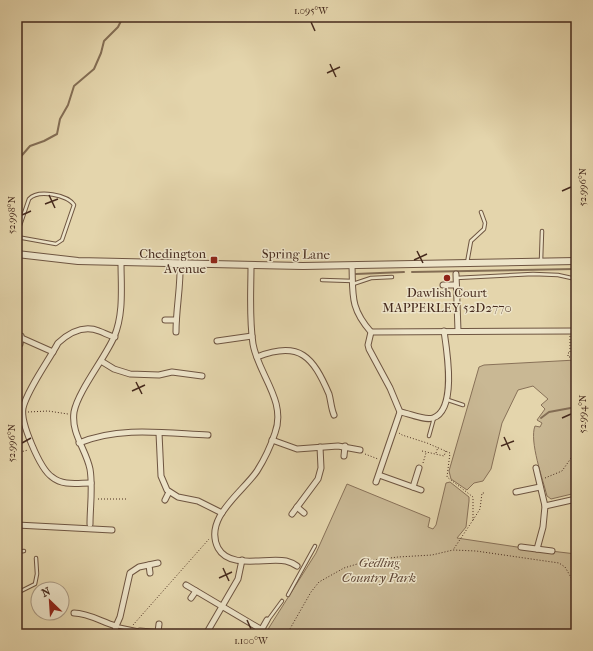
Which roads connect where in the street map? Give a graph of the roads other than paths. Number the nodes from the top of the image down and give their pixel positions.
1 (481, 212) dead end
2 (542, 232) dead end
3 (17, 234) edge
4 (17, 237) edge
5 (17, 254) edge
6 (576, 261) edge
7 (121, 262) junction
8 (541, 262) junction
9 (180, 263) junction
10 (467, 263) junction
11 (252, 265) junction
12 (352, 266) junction
13 (456, 276) joint
14 (392, 277) dead end
15 (576, 279) edge
16 (322, 280) dead end
17 (353, 282) junction
18 (443, 285) dead end
19 (456, 285) junction
20 (165, 320) dead end
21 (176, 320) junction
22 (576, 330) edge
23 (444, 331) junction
24 (458, 331) junction
25 (176, 332) dead end
26 (227, 332) dead end
27 (371, 332) junction
28 (19, 336) edge
29 (252, 336) junction
30 (115, 337) junction
31 (226, 339) junction
32 (217, 341) dead end
33 (20, 344) dead end
34 (53, 352) junction
35 (257, 357) junction
36 (101, 361) junction
37 (202, 376) dead end
38 (448, 400) junction
39 (462, 405) dead end
40 (326, 411) dead end
41 (400, 412) junction
42 (434, 418) junction
43 (159, 433) junction
44 (199, 435) junction
45 (208, 435) dead end
46 (429, 436) dead end
47 (272, 440) junction
48 (199, 442) dead end
49 (79, 443) junction
50 (345, 446) junction
51 (320, 447) junction
52 (360, 450) road end
53 (344, 456) dead end
54 (419, 468) road end
55 (536, 468) dead end
56 (379, 475) junction
57 (376, 482) dead end
58 (91, 483) junction
59 (413, 487) junction
60 (540, 487) junction
61 (421, 490) dead end
62 (169, 492) junction
63 (516, 492) dead end
64 (576, 499) edge
65 (165, 500) dead end
66 (545, 506) junction
67 (297, 508) junction
68 (222, 513) junction
69 (304, 513) dead end
70 (292, 514) dead end
71 (90, 524) dead end
72 (17, 525) edge
73 (112, 530) dead end
74 (315, 546) dead end
75 (521, 547) dead end
76 (537, 549) junction
77 (24, 551) dead end
78 (552, 551) dead end
79 (17, 552) edge
80 (286, 554) dead end
81 (36, 558) dead end
82 (242, 560) junction
83 (285, 561) junction
84 (158, 563) dead end
85 (149, 565) junction
86 (298, 566) joint
87 (303, 570) junction
88 (150, 573) dead end
89 (186, 585) dead end
90 (196, 591) junction
91 (17, 593) edge
92 (288, 595) dead end
93 (191, 598) dead end
94 (282, 601) dead end
95 (84, 606) dead end
96 (223, 606) junction
97 (74, 613) dead end
98 (83, 613) junction
99 (268, 620) joint
100 (159, 624) dead end
101 (116, 626) junction
102 (140, 631) joint
103 (158, 632) junction
104 (260, 632) edge
105 (115, 634) edge
106 (174, 634) edge
107 (206, 634) edge

1 - 10 lane
2 - 8 lane
3 - 4 lane
5 - 7 street, Spring Lane
6 - 8 street, Spring Lane
7 - 9 street, Spring Lane
7 - 30 street
8 - 10 street, Spring Lane
9 - 11 street, Spring Lane
9 - 21 street
10 - 12 street, Spring Lane
11 - 12 street, Spring Lane
11 - 29 street
12 - 17 street
13 - 15 lane
13 - 19 street
14 - 17 lane
16 - 17 lane
17 - 27 street
18 - 19 street
19 - 24 street
20 - 21 street
21 - 25 street
22 - 24 street
23 - 24 street
23 - 27 street
23 - 38 street
26 - 31 street
27 - 41 street
28 - 33 street
28 - 34 street
29 - 31 street
29 - 35 street
30 - 34 street
30 - 36 street
31 - 32 street
34 - 58 street
35 - 40 street
35 - 47 street
36 - 37 street
36 - 49 street
38 - 39 lane
38 - 42 street
41 - 42 street
41 - 56 street
42 - 46 lane
43 - 44 street
43 - 49 street
43 - 62 street
44 - 45 street
44 - 48 street
47 - 51 street
47 - 68 street
49 - 58 street
50 - 51 street
50 - 52 street
50 - 53 street
51 - 67 street
54 - 59 street
55 - 60 street
56 - 57 street
56 - 59 street
58 - 71 street
59 - 61 street
60 - 63 street
60 - 66 street
62 - 65 street
62 - 68 street
64 - 66 street
66 - 76 street
67 - 69 street
67 - 70 street
68 - 82 street
72 - 73 street
74 - 87 lane
75 - 76 street
76 - 78 street
77 - 79 lane
80 - 83 street
81 - 91 lane
82 - 83 street
82 - 96 street
83 - 86 street
84 - 85 street
85 - 88 street
85 - 101 street
86 - 87 lane
87 - 92 lane
89 - 90 street
90 - 93 street
90 - 96 street
94 - 99 lane
95 - 98 street
96 - 104 street
96 - 107 street
97 - 98 street
98 - 101 street
99 - 104 street
100 - 103 street
101 - 102 lane
101 - 105 street
102 - 103 street
103 - 106 street

